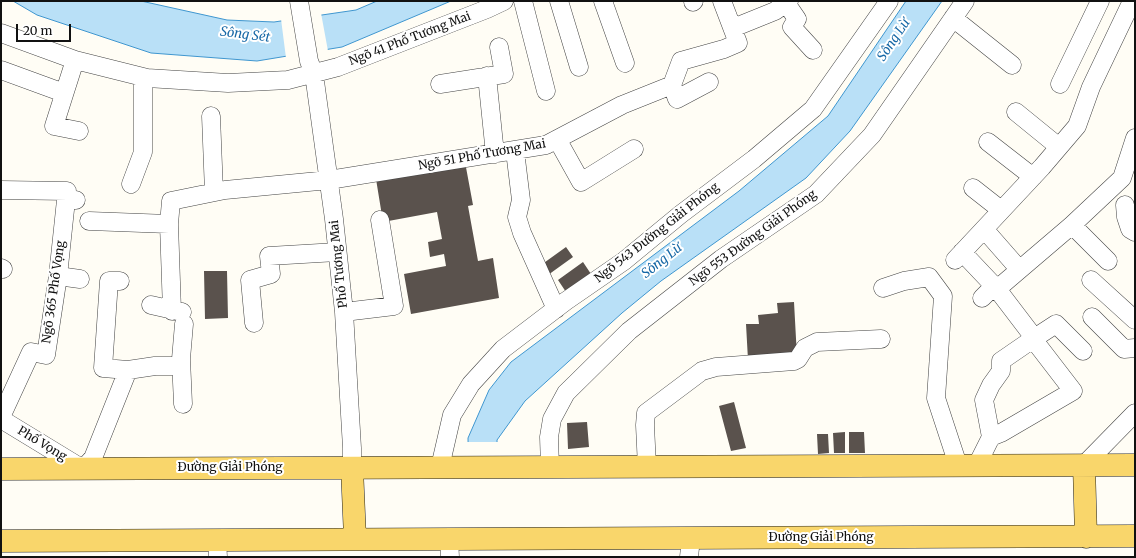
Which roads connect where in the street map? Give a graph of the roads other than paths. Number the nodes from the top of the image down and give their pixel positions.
1 (504, 1) edge
2 (523, 1) edge
3 (559, 1) edge
4 (603, 1) edge
5 (722, 1) edge
6 (888, 1) edge
7 (965, 1) edge
8 (1100, 1) edge
9 (1132, 1) edge
10 (787, 2) edge
11 (299, 5) edge
12 (953, 18) junction
13 (1, 33) edge
14 (736, 35) junction
15 (499, 47) dead end
16 (813, 50) dead end
17 (75, 60) junction
18 (625, 63) dead end
19 (1012, 65) dead end
20 (579, 67) dead end
21 (312, 68) junction
22 (1, 70) edge
23 (487, 76) junction
24 (143, 77) junction
25 (709, 82) dead end
26 (440, 84) dead end
27 (1060, 84) dead end
28 (672, 85) junction
29 (546, 91) dead end
30 (64, 92) junction
31 (1016, 112) dead end
32 (210, 116) dead end
33 (79, 131) dead end
34 (1135, 138) edge
35 (556, 139) junction
36 (988, 142) dead end
37 (1059, 146) junction
38 (634, 149) dead end
39 (515, 151) junction
40 (495, 154) junction
41 (1033, 176) junction
42 (329, 180) junction
43 (131, 184) dead end
44 (973, 188) dead end
45 (1, 190) edge
46 (214, 192) junction
47 (1125, 205) dead end
48 (1001, 210) junction
49 (89, 220) dead end
50 (380, 220) dead end
51 (169, 224) junction
52 (1072, 225) junction
53 (984, 229) junction
54 (1135, 232) edge
55 (338, 252) junction
56 (1108, 261) dead end
57 (1019, 269) junction
58 (58, 276) junction
59 (80, 279) dead end
60 (1091, 280) dead end
61 (120, 281) dead end
62 (883, 288) dead end
63 (991, 291) junction
64 (151, 305) dead end
65 (556, 309) junction
66 (344, 312) junction
67 (179, 316) junction
68 (1092, 317) dead end
69 (1135, 320) edge
70 (254, 323) dead end
71 (1033, 339) junction
72 (881, 340) dead end
73 (1135, 348) edge
74 (1083, 351) dead end
75 (181, 366) junction
76 (128, 370) junction
77 (183, 404) dead end
78 (1135, 413) edge
79 (1, 418) edge
80 (991, 437) junction
81 (968, 465) junction
82 (1084, 465) junction
83 (1135, 465) edge
84 (647, 466) junction
85 (550, 467) junction
86 (352, 468) junction
87 (449, 468) junction
88 (1, 469) edge
89 (83, 469) junction
90 (1135, 536) edge
91 (1086, 537) junction
92 (355, 538) junction
93 (1, 540) edge
94 (453, 545) edge
95 (217, 548) edge
96 (690, 548) edge

1 - 21 street, Ngõ 41 Phố Tương Mai
2 - 29 street
3 - 20 street
4 - 18 street
5 - 14 street
6 - 65 street, Ngõ 543 Đường Giải Phóng
7 - 12 street, Ngõ 553 Đường Giải Phóng
8 - 27 street
9 - 37 street
10 - 14 street
10 - 16 street
11 - 21 street, Phố Tương Mai
12 - 19 street
12 - 85 street, Ngõ 553 Đường Giải Phóng
13 - 17 street, Ngõ 41 Phố Tương Mai
14 - 28 street
15 - 23 street
17 - 24 street, Ngõ 41 Phố Tương Mai
17 - 30 street
21 - 24 street, Ngõ 41 Phố Tương Mai
21 - 42 street, Phố Tương Mai
22 - 30 street
23 - 26 street
23 - 40 street
24 - 43 street
25 - 28 street
28 - 35 street, Ngõ 51 Phố Tương Mai
30 - 33 street
31 - 37 street
32 - 46 street
34 - 52 street
35 - 38 street
35 - 39 street, Ngõ 51 Phố Tương Mai
36 - 41 street
37 - 41 street
39 - 40 street, Ngõ 51 Phố Tương Mai
39 - 65 street
40 - 42 street, Ngõ 51 Phố Tương Mai
41 - 48 street
42 - 46 street, Ngõ 51 Phố Tương Mai
42 - 55 street, Phố Tương Mai
44 - 48 street
45 - 58 street, Ngõ 365 Phố Vọng
46 - 51 street, Ngõ 51 Phố Tương Mai
47 - 54 street
48 - 53 street
49 - 51 street
50 - 66 street
51 - 67 street
52 - 56 street
52 - 57 street
53 - 57 street
53 - 63 street
55 - 66 street, Phố Tương Mai
55 - 70 street
57 - 63 street
58 - 59 street
58 - 79 street, Ngõ 365 Phố Vọng
60 - 69 street
61 - 76 street
62 - 81 street
63 - 71 street
64 - 67 street
65 - 87 street, Ngõ 543 Đường Giải Phóng
66 - 86 street, Phố Tương Mai
67 - 75 street
68 - 73 street
71 - 74 street
71 - 80 street
71 - 80 street
72 - 84 street
75 - 76 street
75 - 77 street
76 - 89 street
78 - 82 street
79 - 89 street, Phố Vọng
80 - 81 street
81 - 82 main road
81 - 84 main road
82 - 83 main road
82 - 91 main road
84 - 85 main road
85 - 87 main road, Đường Giải Phóng
86 - 87 main road, Đường Giải Phóng
86 - 89 main road, Đường Giải Phóng
86 - 92 main road
88 - 89 main road, Đường Giải Phóng
90 - 91 main road, Đường Giải Phóng
91 - 96 main road, Đường Giải Phóng
92 - 94 main road
92 - 95 main road
93 - 95 main road
94 - 96 main road, Đường Giải Phóng

